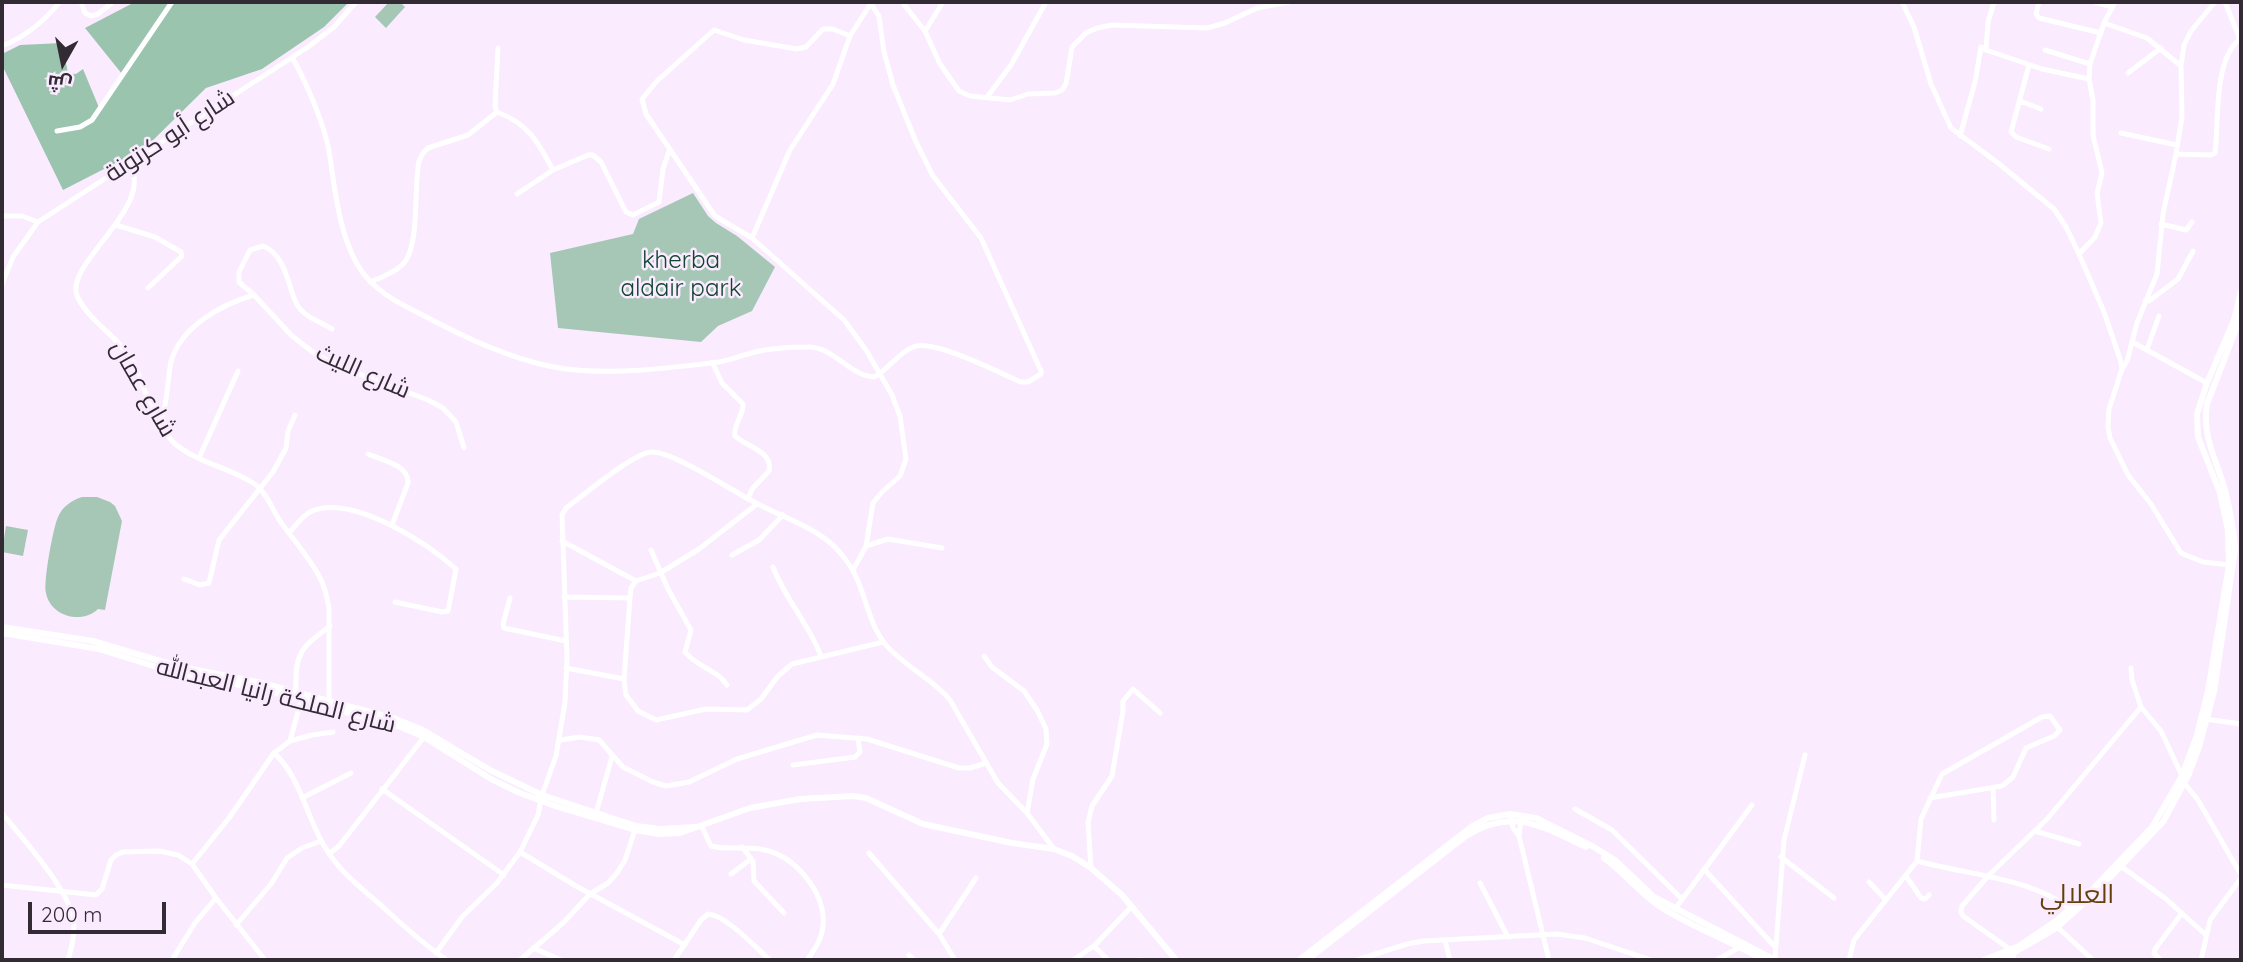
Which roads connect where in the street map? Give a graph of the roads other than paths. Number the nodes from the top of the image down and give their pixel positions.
1 (60, 2) edge
2 (81, 2) edge
3 (113, 2) edge
4 (172, 2) edge
5 (356, 2) edge
6 (881, 2) edge
7 (902, 2) edge
8 (943, 2) edge
9 (1046, 2) edge
10 (1289, 2) edge
11 (1902, 2) edge
12 (1993, 2) edge
13 (2039, 2) edge
14 (2095, 2) edge
15 (2215, 2) edge
16 (2225, 2) edge
17 (872, 4) edge
18 (2113, 5) edge
19 (2104, 23) junction
20 (925, 31) junction
21 (2101, 33) junction
22 (850, 36) junction
23 (2241, 40) edge
24 (2, 46) edge
25 (498, 48) dead end
26 (2161, 48) junction
27 (1986, 50) junction
28 (2045, 50) dead end
29 (292, 57) junction
30 (2090, 64) junction
31 (2029, 65) junction
32 (2181, 66) junction
33 (2129, 73) dead end
34 (2089, 79) junction
35 (988, 97) junction
36 (2020, 101) junction
37 (2041, 109) dead end
38 (497, 112) junction
39 (57, 131) dead end
40 (2121, 133) dead end
41 (1960, 136) junction
42 (2177, 145) junction
43 (2049, 149) dead end
44 (669, 151) junction
45 (2176, 154) junction
46 (129, 164) junction
47 (553, 170) junction
48 (517, 194) dead end
49 (2, 216) edge
50 (38, 222) junction
51 (2192, 222) dead end
52 (2161, 224) junction
53 (116, 225) junction
54 (752, 238) junction
55 (2193, 251) dead end
56 (2079, 254) junction
57 (369, 282) junction
58 (2, 284) edge
59 (148, 288) dead end
60 (2241, 291) edge
61 (254, 295) junction
62 (2145, 301) junction
63 (2159, 316) dead end
64 (2241, 316) edge
65 (332, 329) dead end
66 (2134, 343) junction
67 (2147, 349) junction
68 (712, 362) junction
69 (2122, 369) junction
70 (238, 371) dead end
71 (880, 374) junction
72 (2207, 383) junction
73 (295, 415) dead end
74 (162, 417) junction
75 (2201, 430) junction
76 (464, 448) dead end
77 (368, 454) dead end
78 (199, 458) junction
79 (261, 489) junction
80 (748, 499) junction
81 (757, 504) junction
82 (783, 515) junction
83 (392, 525) junction
84 (289, 533) junction
85 (562, 541) junction
86 (866, 546) junction
87 (942, 548) dead end
88 (651, 550) dead end
89 (732, 555) dead end
90 (2232, 565) junction
91 (773, 567) dead end
92 (853, 569) junction
93 (660, 573) junction
94 (184, 579) dead end
95 (636, 581) junction
96 (564, 597) junction
97 (510, 598) dead end
98 (630, 598) junction
99 (395, 602) dead end
100 (330, 626) junction
101 (2, 627) edge
102 (2, 633) edge
103 (566, 640) junction
104 (883, 642) junction
105 (821, 656) junction
106 (984, 656) dead end
107 (566, 668) junction
108 (2131, 668) dead end
109 (624, 679) junction
110 (727, 685) dead end
111 (296, 689) dead end
112 (301, 701) junction
113 (329, 701) junction
114 (2141, 707) junction
115 (1160, 713) dead end
116 (2204, 719) junction
117 (2241, 724) edge
118 (333, 732) dead end
119 (424, 737) junction
120 (858, 738) junction
121 (560, 740) junction
122 (290, 741) junction
123 (274, 752) junction
124 (1805, 755) dead end
125 (612, 757) junction
126 (986, 763) junction
127 (793, 765) dead end
128 (351, 773) dead end
129 (2184, 780) junction
130 (1993, 788) junction
131 (382, 789) junction
132 (302, 797) junction
133 (541, 798) junction
134 (1930, 798) junction
135 (1752, 805) dead end
136 (1574, 809) dead end
137 (2, 813) edge
138 (596, 813) junction
139 (1027, 813) junction
140 (1510, 817) junction
141 (1521, 818) junction
142 (1994, 820) dead end
143 (699, 826) junction
144 (635, 830) junction
145 (2035, 831) junction
146 (1520, 836) junction
147 (321, 841) junction
148 (2079, 844) dead end
149 (742, 847) junction
150 (1054, 849) junction
151 (520, 852) junction
152 (869, 853) dead end
153 (329, 854) junction
154 (1781, 856) junction
155 (751, 859) junction
156 (1917, 861) junction
157 (192, 864) junction
158 (2122, 867) junction
159 (1091, 868) junction
160 (1704, 869) junction
161 (731, 874) dead end
162 (504, 875) junction
163 (1989, 875) junction
164 (1906, 876) junction
165 (2241, 876) edge
166 (976, 878) dead end
167 (1868, 882) dead end
168 (1480, 883) dead end
169 (2, 885) edge
170 (60, 890) junction
171 (590, 894) junction
172 (1929, 895) dead end
173 (216, 898) junction
174 (1682, 898) junction
175 (1834, 898) dead end
176 (1886, 900) junction
177 (1132, 906) junction
178 (1675, 909) junction
179 (2071, 910) junction
180 (784, 913) dead end
181 (2182, 913) junction
182 (236, 925) junction
183 (2052, 927) junction
184 (1543, 933) junction
185 (939, 934) junction
186 (2206, 935) junction
187 (1508, 937) junction
188 (1444, 940) junction
189 (685, 945) junction
190 (1094, 946) junction
191 (1740, 947) junction
192 (1775, 947) junction
193 (533, 948) junction
194 (436, 953) junction
195 (1629, 953) junction
196 (2012, 955) edge
197 (68, 960) edge
198 (172, 960) edge
199 (264, 960) edge
200 (447, 960) edge
201 (520, 960) edge
202 (561, 960) edge
203 (674, 960) edge
204 (770, 960) edge
205 (807, 960) edge
206 (954, 960) edge
207 (1073, 960) edge
208 (1108, 960) edge
209 (1176, 960) edge
210 (1299, 960) edge
211 (1307, 960) edge
212 (1361, 960) edge
213 (1450, 960) edge
214 (1549, 960) edge
215 (1632, 960) edge
216 (1651, 960) edge
217 (1717, 960) edge
218 (1763, 960) edge
219 (1776, 960) edge
220 (1849, 960) edge
221 (1983, 960) edge
222 (2001, 960) edge
223 (2093, 960) edge
224 (2160, 960) edge
225 (2201, 960) edge

1 - 24 street
2 - 3 street
4 - 39 street
5 - 29 street, شارع أبو كرتونة
6 - 17 street
7 - 20 street
8 - 20 street
9 - 35 street
10 - 35 street
11 - 41 street
12 - 27 street
13 - 21 street
14 - 18 street
15 - 32 street
16 - 23 street
17 - 22 street
17 - 71 street
18 - 19 street
19 - 21 street
19 - 26 street
20 - 35 street
21 - 30 street
22 - 44 street
22 - 54 street
23 - 45 street
25 - 38 street
26 - 32 street
26 - 33 street
27 - 31 street
27 - 41 street
28 - 30 street
29 - 46 street, شارع أبو كرتونة
29 - 57 street
30 - 34 street
31 - 34 street
31 - 36 street
32 - 42 street
34 - 56 street
36 - 37 street
36 - 43 street
38 - 47 street
38 - 57 street
40 - 42 street
41 - 56 street
42 - 45 street
44 - 47 street
44 - 54 street
45 - 52 street
46 - 50 street, شارع أبو كرتونة
46 - 53 street, شارع عمان
47 - 48 street
49 - 50 street
50 - 58 street, شارع أبو كرتونة
51 - 52 street
52 - 62 street
53 - 59 street
53 - 74 street, شارع عمان
54 - 71 street
55 - 62 street
56 - 69 street
57 - 68 street
60 - 72 main road
61 - 65 street, شارع الليث
61 - 74 street
61 - 76 street, شارع الليث
62 - 66 street
63 - 67 street
64 - 75 main road
66 - 67 street
66 - 69 street
67 - 72 street
68 - 71 street
68 - 80 street
69 - 90 street
70 - 78 street
71 - 86 street
72 - 75 main road
73 - 79 street
74 - 78 street, شارع عمان
75 - 90 main road
77 - 83 street
78 - 79 street, شارع عمان
79 - 84 street, شارع عمان
79 - 94 street
80 - 81 street
80 - 85 street
81 - 82 street
81 - 93 street
82 - 89 street
82 - 92 street
83 - 84 street
83 - 99 street
84 - 100 street, شارع عمان
85 - 95 street
85 - 96 street
86 - 87 street
86 - 92 street
88 - 93 street
90 - 116 main road
91 - 105 street
92 - 104 street
93 - 95 street
93 - 110 street
95 - 98 street
96 - 98 street
96 - 103 street
97 - 103 street
98 - 109 street
100 - 111 street
100 - 113 street, شارع عمان
101 - 113 main road, شارع الملكة رانيا العبدالله
102 - 112 main road, شارع الملكة رانيا العبدالله
103 - 107 street
104 - 105 street
104 - 126 street
105 - 109 street
106 - 139 street
107 - 109 street
107 - 121 street
108 - 114 street
112 - 119 main road, شارع الملكة رانيا العبدالله
112 - 122 street
113 - 133 main road, شارع الملكة رانيا العبدالله
114 - 129 street
114 - 145 street
115 - 159 street
116 - 117 street
116 - 129 main road
118 - 122 street
119 - 131 street
119 - 133 main road, شارع الملكة رانيا العبدالله
120 - 125 street
120 - 126 street
120 - 127 street
121 - 125 street
121 - 133 street
122 - 123 street
123 - 132 street
123 - 157 street
124 - 154 street
125 - 138 street
126 - 139 street
128 - 132 street
129 - 158 main road
129 - 165 street
129 - 179 main road
130 - 134 street
130 - 134 street
130 - 142 street
131 - 153 street
131 - 162 street
132 - 147 street
133 - 138 main road, شارع الملكة رانيا العبدالله
133 - 144 main road, شارع الملكة رانيا العبدالله
133 - 151 street
134 - 156 street
135 - 160 street
136 - 174 street
137 - 170 street
138 - 143 main road, شارع الملكة رانيا العبدالله
139 - 150 street
140 - 141 main road
140 - 146 street
140 - 210 main road
140 - 211 main road
141 - 146 street
141 - 178 main road
141 - 191 main road
143 - 144 main road, شارع الملكة رانيا العبدالله
143 - 149 street
143 - 150 main road, شارع الملكة رانيا العبدالله
144 - 171 street
145 - 148 street
145 - 163 street
146 - 184 street
147 - 153 street
147 - 182 street
149 - 155 street
149 - 205 street
150 - 159 main road, شارع الملكة رانيا العبدالله
151 - 162 street
151 - 171 street
152 - 185 street
153 - 194 street
154 - 175 street
154 - 192 street
155 - 161 street
155 - 180 street
156 - 163 street
156 - 164 street
157 - 170 street
157 - 173 street
158 - 181 street
158 - 183 main road
159 - 177 main road, شارع الملكة رانيا العبدالله
160 - 174 street
160 - 192 street
162 - 194 street
163 - 179 street
163 - 196 street
164 - 172 street
164 - 176 street
165 - 186 street
166 - 185 street
167 - 176 street
168 - 187 street
169 - 170 street
170 - 197 street
171 - 189 street
171 - 193 street
173 - 182 street
173 - 198 street
174 - 178 street
176 - 220 street
177 - 190 street
177 - 209 main road, شارع الملكة رانيا العبدالله
178 - 219 main road
179 - 183 main road
181 - 186 street
181 - 224 street
182 - 199 street
183 - 196 main road
183 - 223 street
184 - 187 street
184 - 195 street
184 - 214 street
185 - 206 street
186 - 225 street
187 - 188 street
188 - 212 street
188 - 213 street
189 - 203 street
189 - 204 street
190 - 207 street
190 - 208 street
191 - 217 street
191 - 218 main road
192 - 219 street
193 - 201 street
193 - 202 street
194 - 200 street
195 - 215 street
195 - 216 street
196 - 221 main road
196 - 222 main road

